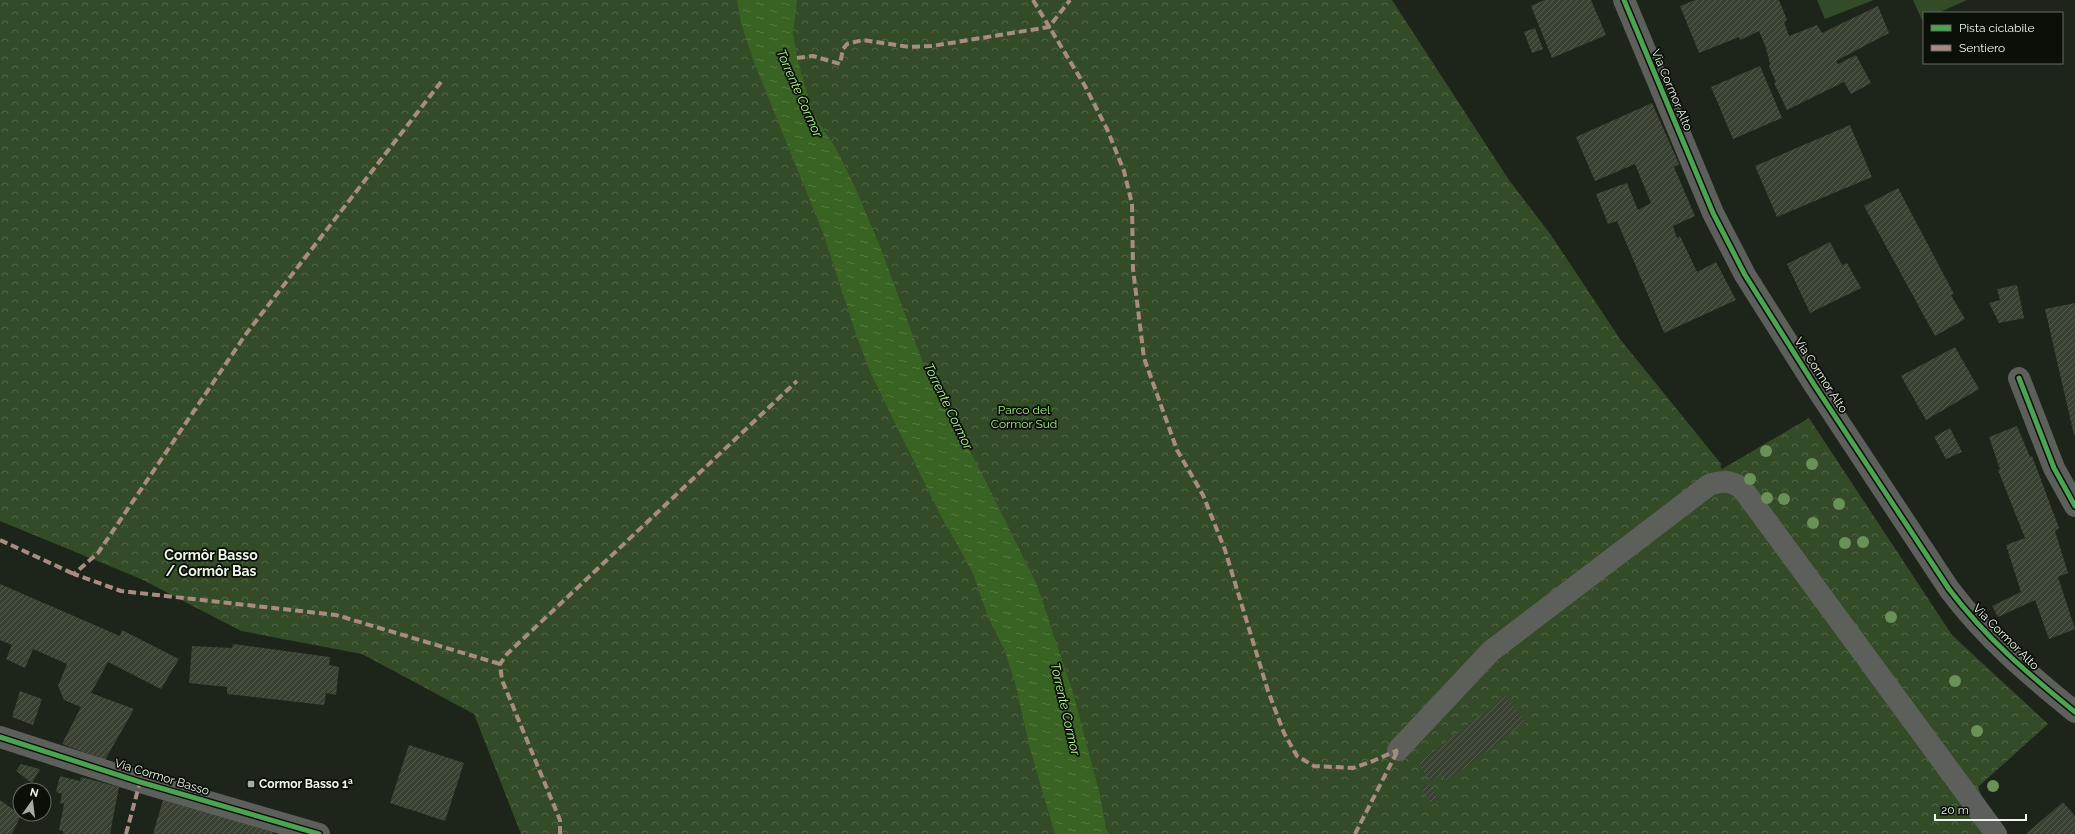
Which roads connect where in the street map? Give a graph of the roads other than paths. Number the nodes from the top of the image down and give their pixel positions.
1 (1624, 0) edge
2 (2019, 378) dead end
3 (2075, 506) edge
4 (2075, 712) edge
5 (0, 737) edge
6 (1398, 750) dead end
7 (319, 834) edge
8 (1996, 834) edge

1 - 4 street, Via Cormor Alto
2 - 3 street
5 - 7 street, Via Cormor Basso
6 - 8 street

